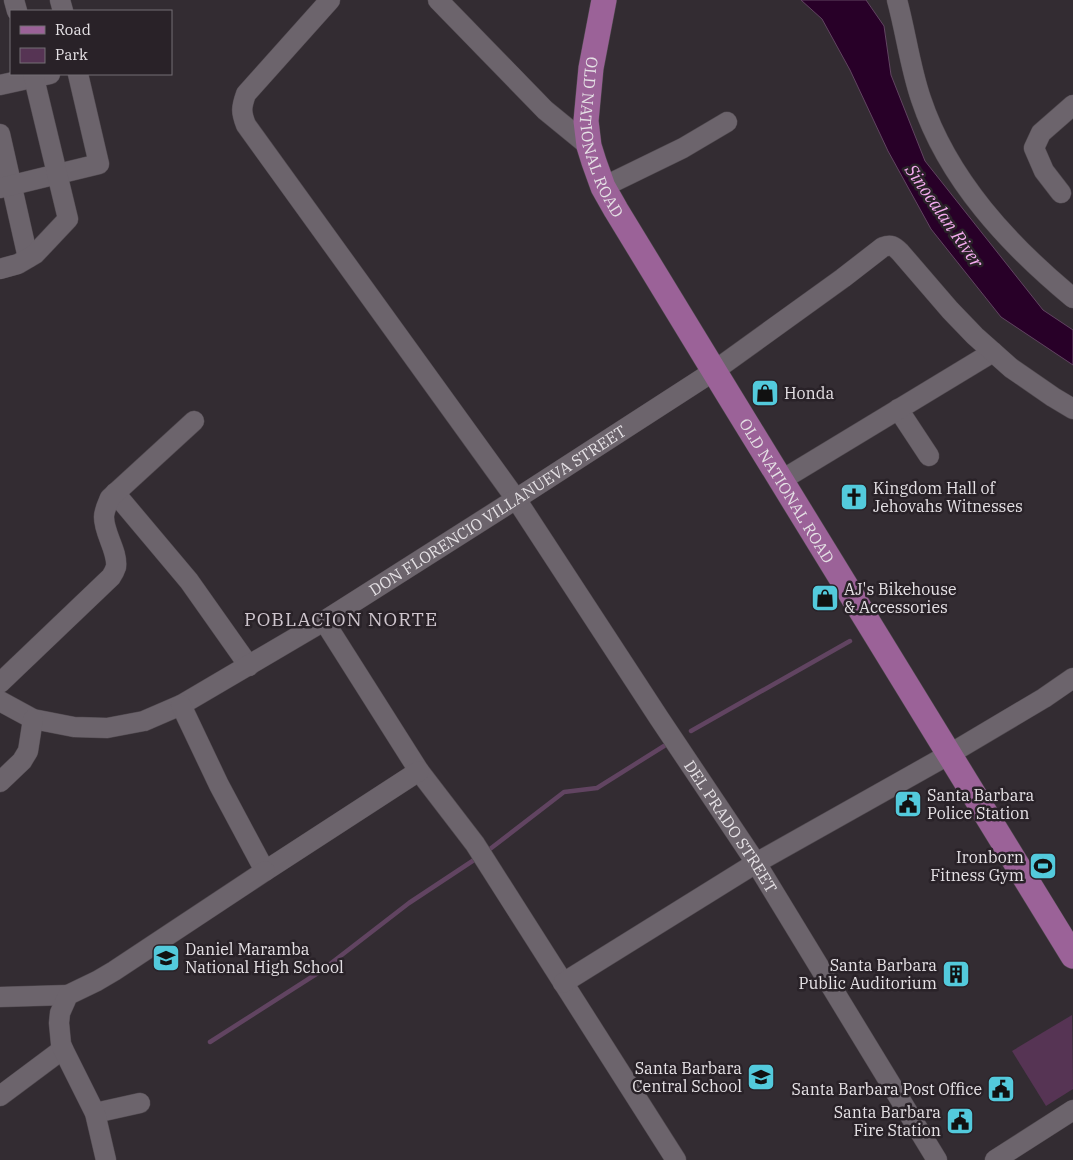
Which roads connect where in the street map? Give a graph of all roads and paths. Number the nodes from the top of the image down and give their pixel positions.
1 (330, 0) edge
2 (438, 0) edge
3 (604, 0) edge
4 (897, 0) edge
5 (39, 75) edge
6 (78, 75) edge
7 (0, 84) edge
8 (1073, 106) edge
9 (726, 122) dead end
10 (0, 134) edge
11 (589, 146) junction
12 (58, 174) junction
13 (6, 187) edge
14 (603, 187) junction
15 (1061, 192) dead end
16 (28, 258) junction
17 (0, 269) edge
18 (1073, 298) edge
19 (993, 352) junction
20 (714, 371) junction
21 (1073, 409) edge
22 (898, 410) junction
23 (194, 421) dead end
24 (929, 456) dead end
25 (780, 480) junction
26 (115, 493) junction
27 (516, 499) junction
28 (324, 621) junction
29 (249, 666) junction
30 (1073, 678) edge
31 (0, 683) edge
32 (0, 701) edge
33 (181, 705) junction
34 (33, 720) junction
35 (948, 755) junction
36 (419, 771) junction
37 (0, 782) edge
38 (756, 863) junction
39 (265, 871) junction
40 (1073, 956) edge
41 (563, 983) junction
42 (68, 995) junction
43 (0, 997) edge
44 (63, 1048) junction
45 (0, 1096) edge
46 (140, 1103) dead end
47 (1073, 1110) edge
48 (95, 1113) junction
49 (106, 1160) edge
50 (676, 1160) edge
51 (937, 1160) edge
52 (995, 1160) edge

1 - 27 street, DEL PRADO STREET
2 - 11 street
3 - 11 main road, OLD NATIONAL ROAD
4 - 18 street
5 - 7 street
5 - 12 street
6 - 12 street
8 - 15 street
9 - 14 street
10 - 13 street
11 - 14 main road, OLD NATIONAL ROAD
12 - 13 street
12 - 16 street
13 - 16 street
14 - 20 main road, OLD NATIONAL ROAD
16 - 17 street
19 - 20 street, DON FLORENCIO VILLANUEVA STREET
19 - 21 street
19 - 22 street
20 - 25 main road, OLD NATIONAL ROAD
20 - 27 street, DON FLORENCIO VILLANUEVA STREET
22 - 24 street
22 - 25 street
23 - 26 street
25 - 35 main road, OLD NATIONAL ROAD
26 - 29 street
26 - 31 street
27 - 28 street, DON FLORENCIO VILLANUEVA STREET
27 - 38 street, DEL PRADO STREET
28 - 29 street, DON FLORENCIO VILLANUEVA STREET
28 - 36 street
29 - 33 street, DON FLORENCIO VILLANUEVA STREET
30 - 35 street
32 - 34 street, DON FLORENCIO VILLANUEVA STREET
33 - 34 street, DON FLORENCIO VILLANUEVA STREET
33 - 39 street
34 - 37 street
35 - 38 street
35 - 40 main road, OLD NATIONAL ROAD
36 - 39 street
36 - 41 street
38 - 41 street
38 - 51 street, DEL PRADO STREET
39 - 42 street
41 - 50 street
42 - 43 street
42 - 44 street
44 - 45 street
44 - 48 street
46 - 48 street
47 - 52 street
48 - 49 street

